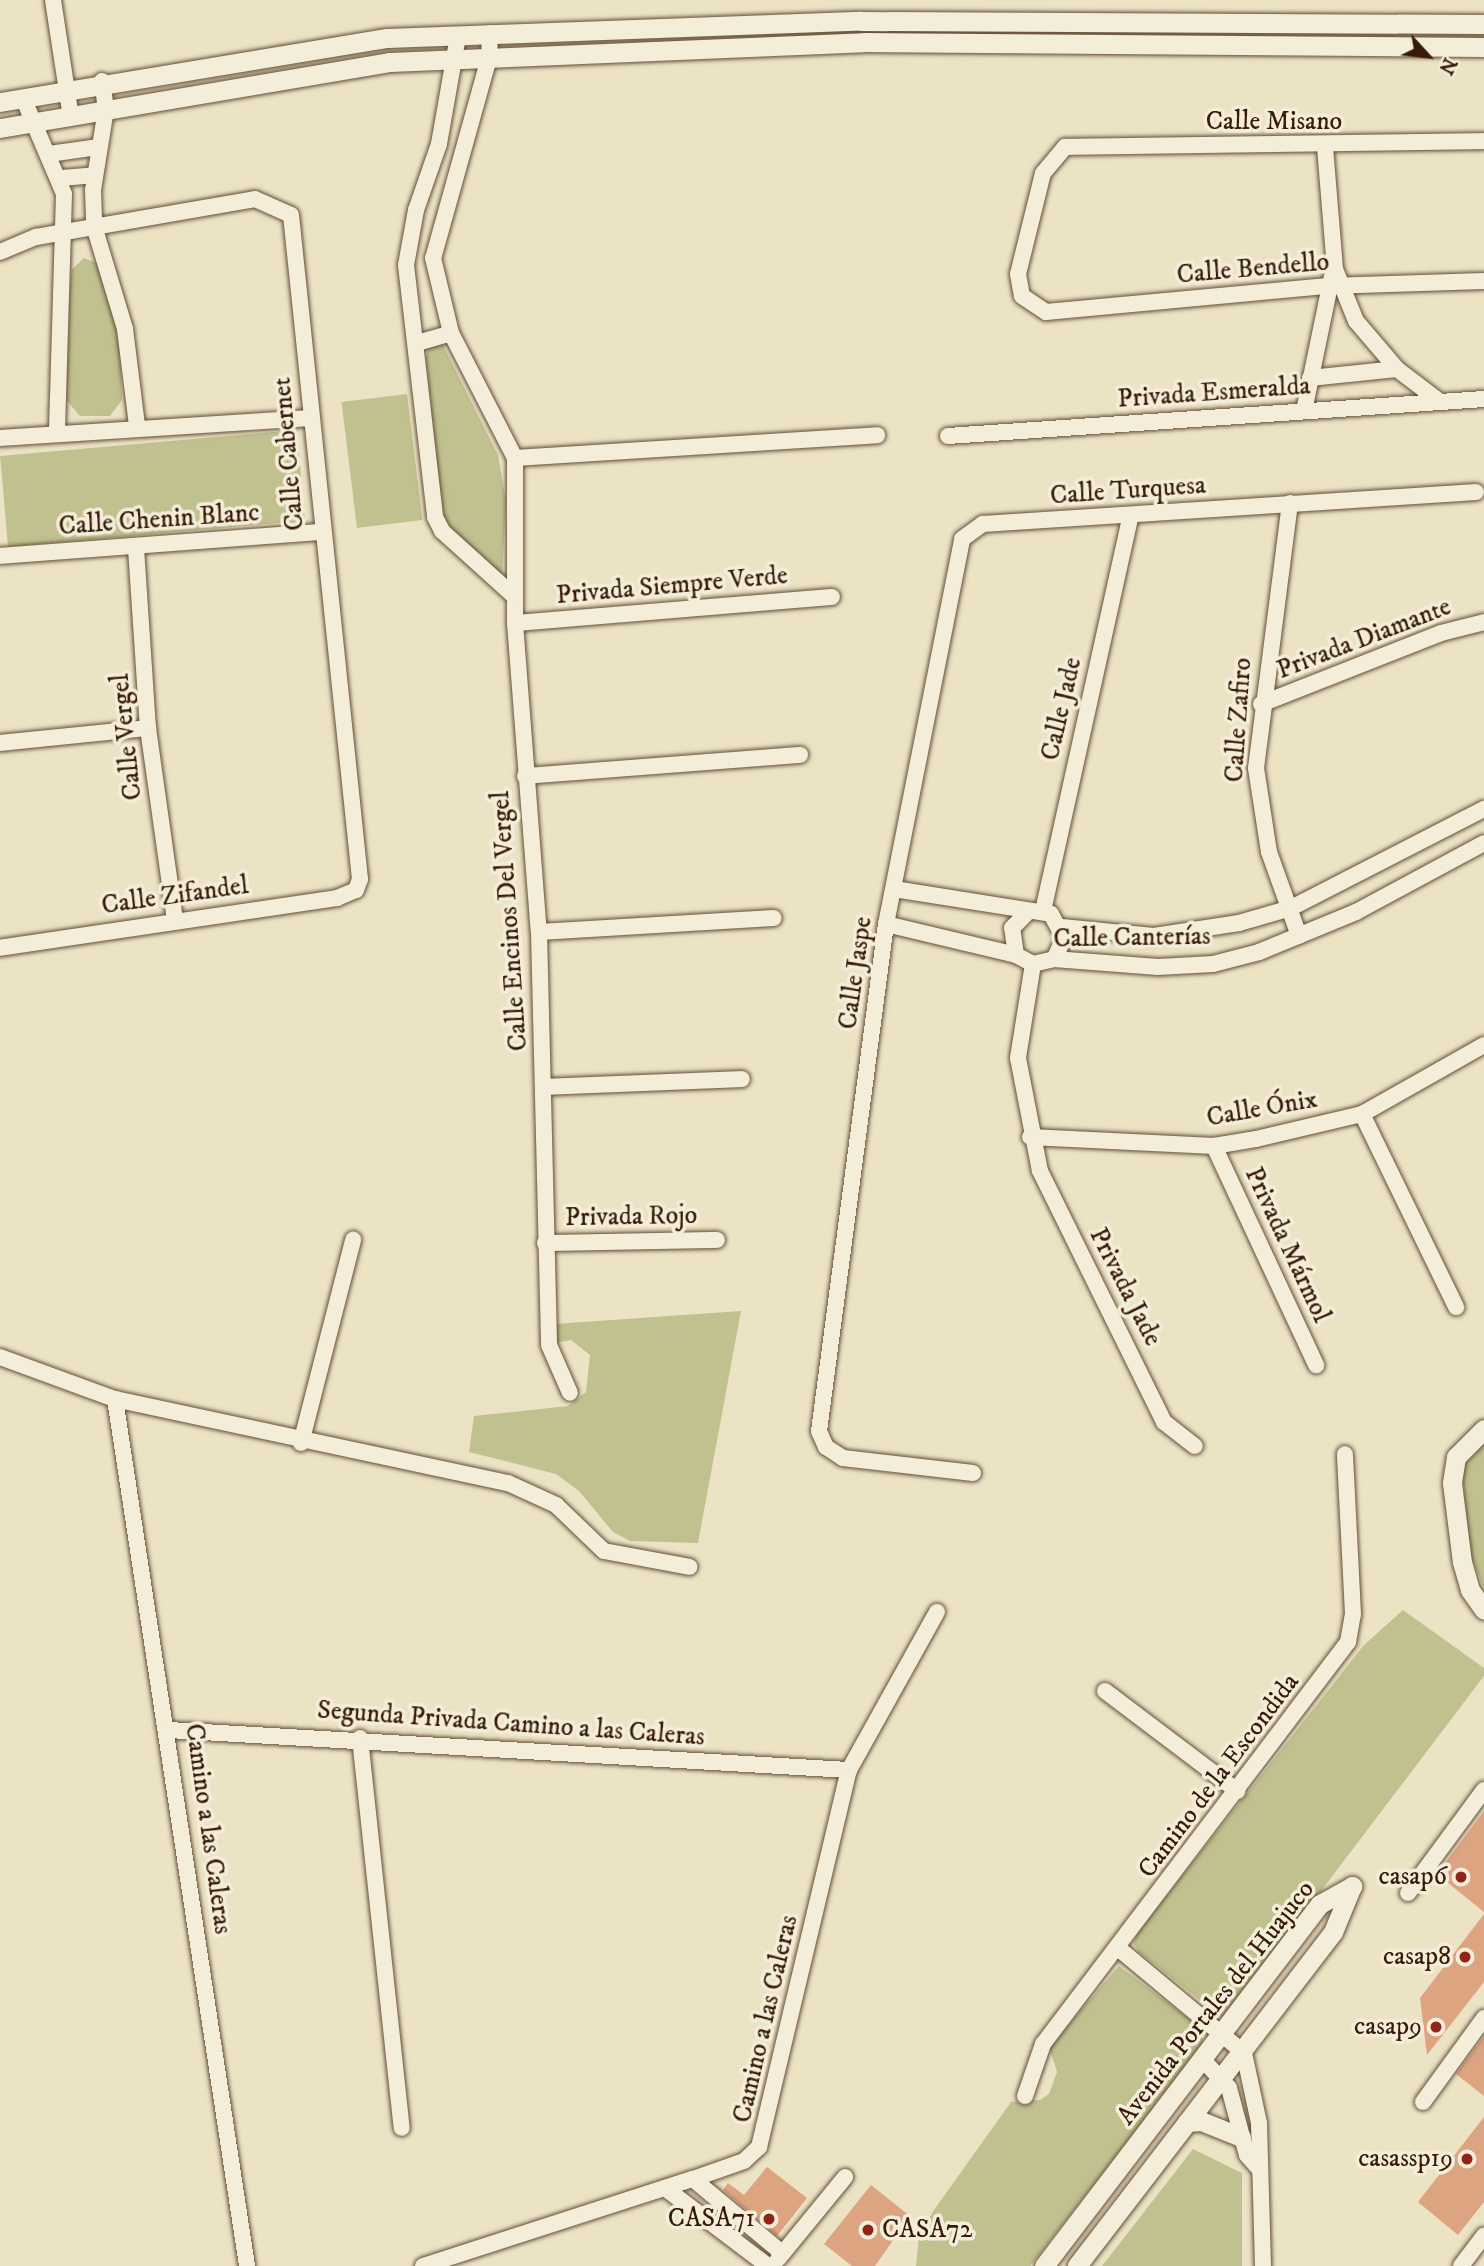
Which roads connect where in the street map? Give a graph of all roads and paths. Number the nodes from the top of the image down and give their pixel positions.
1 (53, 0) edge
2 (1484, 23) edge
3 (490, 33) junction
4 (458, 36) junction
5 (1484, 47) edge
6 (489, 58) junction
7 (458, 60) junction
8 (102, 82) junction
9 (66, 89) junction
10 (24, 100) junction
11 (0, 102) edge
12 (106, 109) junction
13 (71, 118) junction
14 (36, 123) junction
15 (0, 128) edge
16 (1484, 141) edge
17 (98, 147) junction
18 (1325, 147) junction
19 (49, 154) junction
20 (95, 175) junction
21 (62, 178) junction
22 (94, 226) junction
23 (65, 231) junction
24 (0, 252) edge
25 (1484, 281) edge
26 (1336, 286) junction
27 (1028, 305) joint
28 (451, 333) junction
29 (417, 343) junction
30 (1397, 369) junction
31 (1310, 378) junction
32 (1484, 399) edge
33 (1440, 401) junction
34 (1304, 411) junction
35 (310, 418) junction
36 (137, 425) junction
37 (57, 433) junction
38 (877, 436) dead end
39 (948, 436) dead end
40 (0, 438) edge
41 (515, 458) junction
42 (1476, 492) dead end
43 (1290, 503) junction
44 (1130, 519) junction
45 (970, 528) joint
46 (321, 532) junction
47 (136, 548) junction
48 (0, 556) edge
49 (515, 597) junction
50 (832, 597) dead end
51 (515, 622) junction
52 (1484, 622) edge
53 (1261, 704) junction
54 (148, 728) junction
55 (0, 743) edge
56 (800, 755) dead end
57 (525, 776) junction
58 (1484, 809) edge
59 (1484, 843) edge
60 (894, 889) junction
61 (356, 890) joint
62 (1291, 908) junction
63 (1035, 912) junction
64 (774, 918) dead end
65 (175, 919) junction
66 (886, 924) junction
67 (1062, 927) junction
68 (539, 932) junction
69 (1299, 936) junction
70 (0, 948) edge
71 (1016, 955) junction
72 (1054, 958) junction
73 (1033, 964) junction
74 (1482, 1050) edge
75 (743, 1080) dead end
76 (544, 1087) junction
77 (1362, 1114) junction
78 (1030, 1137) junction
79 (1214, 1146) junction
80 (353, 1240) dead end
81 (717, 1240) dead end
82 (545, 1243) junction
83 (1455, 1307) dead end
84 (0, 1357) edge
85 (1316, 1364) dead end
86 (570, 1393) dead end
87 (115, 1399) junction
88 (1484, 1429) edge
89 (301, 1443) junction
90 (1195, 1446) dead end
91 (1345, 1454) dead end
92 (973, 1473) dead end
93 (690, 1567) dead end
94 (1484, 1610) edge
95 (937, 1612) dead end
96 (1105, 1691) dead end
97 (169, 1730) junction
98 (360, 1738) junction
99 (849, 1770) junction
100 (1484, 1790) edge
101 (1237, 1791) junction
102 (1408, 1893) dead end
103 (1118, 1948) junction
104 (1484, 2018) edge
105 (1223, 2034) junction
106 (1244, 2053) junction
107 (1203, 2060) junction
108 (1223, 2077) junction
109 (1025, 2096) dead end
110 (1423, 2102) dead end
111 (1187, 2122) junction
112 (402, 2128) dead end
113 (1241, 2137) junction
114 (1259, 2169) junction
115 (845, 2176) dead end
116 (693, 2179) junction
117 (665, 2188) junction
118 (1484, 2236) edge
119 (774, 2262) edge
120 (247, 2266) edge
121 (423, 2266) edge
122 (1044, 2266) edge
123 (1077, 2266) edge
124 (1264, 2266) edge
125 (1461, 2266) edge

1 - 9 street
2 - 3 street
3 - 4 street
3 - 6 street, Calle Encinos Del Vergel
4 - 7 street
4 - 8 street
5 - 6 street
6 - 7 street
6 - 28 street, Calle Encinos Del Vergel
7 - 12 street
7 - 29 street
8 - 9 street
8 - 12 street
9 - 10 street
9 - 13 street
10 - 11 street
10 - 14 street
12 - 13 street
12 - 17 street
13 - 14 street
14 - 15 street
14 - 19 street
16 - 18 street, Calle Misano
17 - 19 street
17 - 20 street
18 - 26 street
18 - 27 street, Calle Misano
19 - 21 street
20 - 21 street
20 - 22 street
21 - 23 street
22 - 23 street
22 - 35 street, Calle Cabernet
22 - 36 street
23 - 24 street
23 - 37 street
25 - 26 street, Calle Bendello
26 - 27 street, Calle Bendello
26 - 30 street
26 - 31 street
28 - 29 street
28 - 41 street, Calle Encinos Del Vergel
29 - 49 street
30 - 31 street
30 - 33 street
31 - 34 street
32 - 33 street, Privada Esmeralda
33 - 34 street, Privada Esmeralda
34 - 39 street, Privada Esmeralda
35 - 36 street
35 - 46 street, Calle Cabernet
36 - 37 street
37 - 40 street
38 - 41 street
41 - 49 street, Calle Encinos Del Vergel
42 - 43 street, Calle Turquesa
43 - 44 street, Calle Turquesa
43 - 53 street, Calle Zafiro
44 - 45 street, Calle Turquesa
44 - 63 street, Calle Jade
45 - 60 street, Calle Jaspe
46 - 47 street, Calle Chenin Blanc
46 - 61 street, Calle Cabernet
47 - 48 street, Calle Chenin Blanc
47 - 54 street, Calle Vergel
49 - 51 street, Calle Encinos Del Vergel
50 - 51 street, Privada Siempre Verde
51 - 57 street, Calle Encinos Del Vergel
52 - 53 street, Privada Diamante
53 - 62 street, Calle Zafiro
54 - 55 street
54 - 65 street, Calle Vergel
56 - 57 street
57 - 68 street, Calle Encinos Del Vergel
58 - 62 street, Calle Canterías
59 - 69 street, Calle Canterías
60 - 63 street, Calle Canterías
60 - 66 street, Calle Jaspe
61 - 65 street, Calle Zifandel
62 - 67 street, Calle Canterías
62 - 69 street, Calle Zafiro
63 - 67 street, Calle Canterías
63 - 71 street, Calle Jade
64 - 68 street
65 - 70 street, Calle Zifandel
66 - 71 street, Calle Canterías
66 - 92 street, Calle Jaspe
67 - 72 street
68 - 76 street, Calle Encinos Del Vergel
69 - 72 street, Calle Canterías
71 - 73 street, Calle Canterías
72 - 73 street, Calle Canterías
73 - 78 street
74 - 77 street, Calle Ónix
75 - 76 street
76 - 82 street, Calle Encinos Del Vergel
77 - 79 street, Calle Ónix
77 - 83 street
78 - 79 street, Calle Ónix
78 - 90 street, Privada Jade
79 - 85 street, Privada Mármol
80 - 89 street
81 - 82 street, Privada Rojo
82 - 86 street, Calle Encinos Del Vergel
84 - 87 street
87 - 89 street
87 - 97 street, Camino a las Caleras
88 - 94 street
89 - 93 street
91 - 101 street, Camino de la Escondida
95 - 99 street, Camino a las Caleras
96 - 101 street
97 - 98 street, Segunda Privada Camino a las Caleras
97 - 120 street, Camino a las Caleras
98 - 99 street, Segunda Privada Camino a las Caleras
98 - 112 street
99 - 116 street, Camino a las Caleras
100 - 102 street
101 - 103 street, Camino de la Escondida
103 - 105 street
103 - 109 street, Camino de la Escondida
104 - 110 street
105 - 106 street
105 - 106 street, Avenida Portales del Huajuco
105 - 107 street, Avenida Portales del Huajuco
106 - 108 street, Avenida Portales del Huajuco
106 - 114 street
107 - 108 street
107 - 122 street, Avenida Portales del Huajuco
108 - 111 street, Avenida Portales del Huajuco
108 - 113 street
111 - 113 street
111 - 123 street, Avenida Portales del Huajuco
113 - 114 street
114 - 124 street
115 - 119 street
116 - 117 street, Camino a las Caleras
116 - 119 street
117 - 119 street
117 - 121 street, Camino a las Caleras
118 - 125 street

